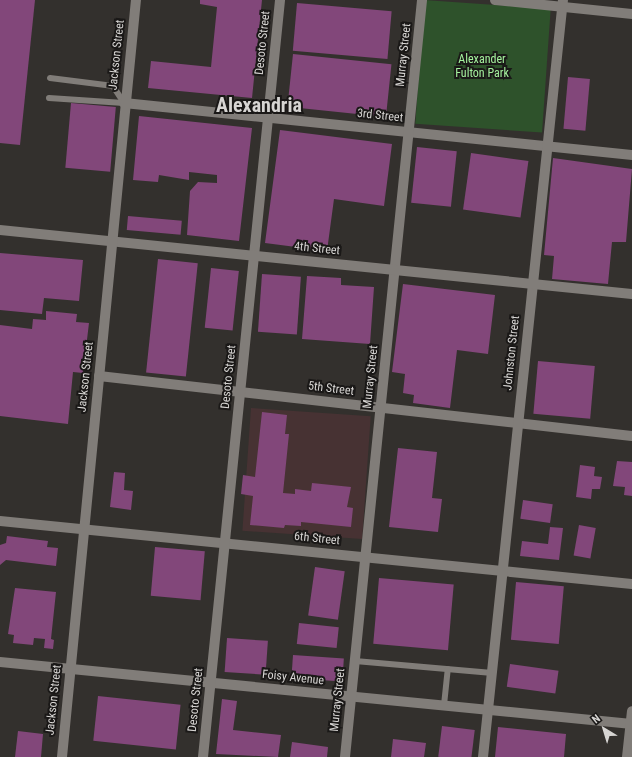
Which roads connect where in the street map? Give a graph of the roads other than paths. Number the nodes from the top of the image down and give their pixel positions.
1 (136, 0) edge
2 (280, 0) edge
3 (422, 0) edge
4 (495, 0) edge
5 (545, 0) edge
6 (562, 3) edge
7 (632, 14) edge
8 (50, 78) dead end
9 (49, 98) dead end
10 (124, 103) junction
11 (268, 118) junction
12 (409, 132) junction
13 (547, 146) junction
14 (632, 155) edge
15 (0, 230) edge
16 (112, 242) junction
17 (254, 256) junction
18 (395, 270) junction
19 (533, 284) junction
20 (632, 294) edge
21 (99, 376) junction
22 (240, 392) junction
23 (381, 408) junction
24 (518, 423) junction
25 (632, 436) edge
26 (0, 521) edge
27 (84, 529) junction
28 (225, 543) junction
29 (366, 557) junction
30 (502, 571) junction
31 (632, 584) edge
32 (355, 661) junction
33 (0, 662) edge
34 (70, 669) junction
35 (448, 670) junction
36 (492, 673) junction
37 (211, 683) junction
38 (351, 696) junction
39 (444, 705) junction
40 (488, 710) junction
41 (632, 711) edge
42 (631, 724) edge
43 (62, 757) edge
44 (203, 757) edge
45 (345, 757) edge
46 (483, 757) edge
47 (627, 757) edge

1 - 10 street, Jackson Street
2 - 11 street, Desoto Street
3 - 12 street, Murray Street
4 - 6 street
5 - 6 lane
6 - 7 street
6 - 13 street, Johnston Street
8 - 10 lane
9 - 10 lane
10 - 11 street, 3rd Street
10 - 16 street, Jackson Street
11 - 12 street, 3rd Street
11 - 17 street, Desoto Street
12 - 13 street, 3rd Street
12 - 18 street, Murray Street
13 - 14 street, 3rd Street
13 - 19 street, Johnston Street
15 - 16 street, 4th Street
16 - 17 street, 4th Street
16 - 21 street, Jackson Street
17 - 18 street, 4th Street
17 - 22 street, Desoto Street
18 - 19 street, 4th Street
18 - 23 street, Murray Street
19 - 20 street, 4th Street
19 - 24 street, Johnston Street
21 - 22 street, 5th Street
21 - 27 street, Jackson Street
22 - 23 street, 5th Street
22 - 28 street, Desoto Street
23 - 24 street, 5th Street
23 - 29 street, Murray Street
24 - 25 street, 5th Street
24 - 30 street, Johnston Street
26 - 27 street, 6th Street
27 - 28 street, 6th Street
27 - 34 street, Jackson Street
28 - 29 street, 6th Street
28 - 37 street, Desoto Street
29 - 30 street, 6th Street
29 - 32 street, Murray Street
30 - 31 street, 6th Street
30 - 36 street, Johnston Street
32 - 35 lane
32 - 38 street, Murray Street
33 - 34 street, Foisy Avenue
34 - 37 street, Foisy Avenue
34 - 43 street, Jackson Street
35 - 36 lane
35 - 39 lane
36 - 40 street, Johnston Street
37 - 38 street, Foisy Avenue
37 - 44 street, Desoto Street
38 - 39 street, Foisy Avenue
38 - 45 street, Murray Street
39 - 40 street, Foisy Avenue
40 - 42 street, Foisy Avenue
40 - 46 street, Johnston Street
41 - 42 street
42 - 47 street

